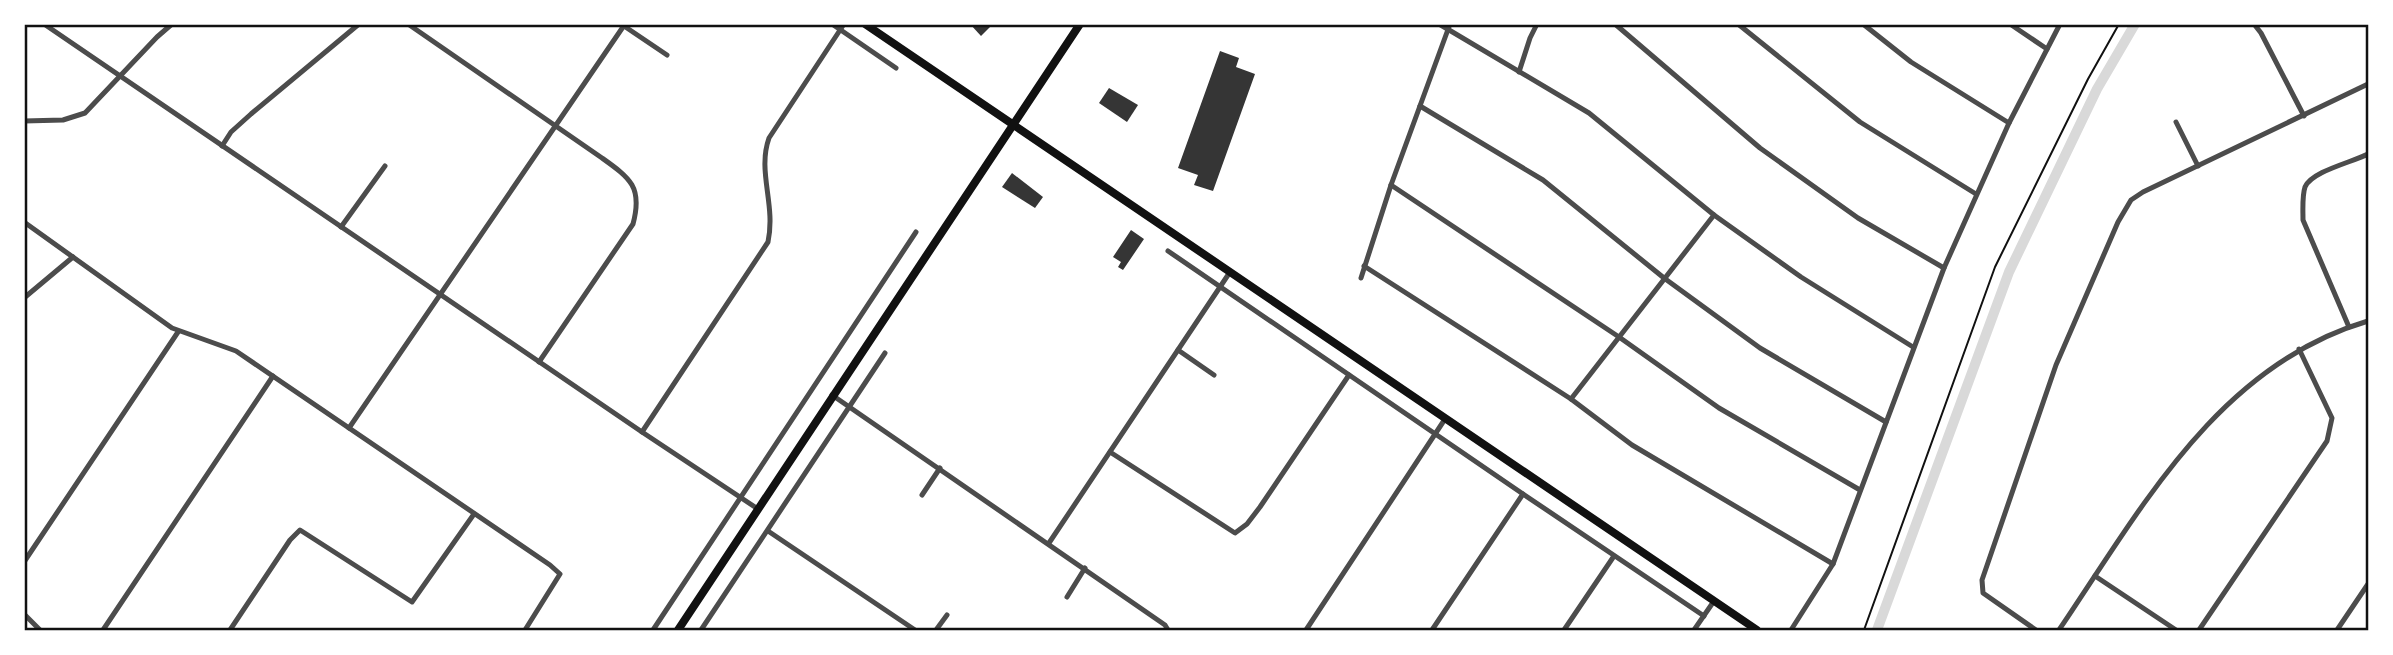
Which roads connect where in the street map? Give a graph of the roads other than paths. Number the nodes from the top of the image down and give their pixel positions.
1 (44, 24) edge
2 (172, 24) edge
3 (359, 24) edge
4 (408, 24) edge
5 (832, 24) edge
6 (865, 24) edge
7 (1080, 24) edge
8 (1439, 24) edge
9 (1537, 24) edge
10 (1615, 24) edge
11 (1738, 24) edge
12 (1863, 24) edge
13 (2010, 24) edge
14 (2060, 24) edge
15 (2254, 24) edge
16 (624, 25) edge
17 (842, 27) edge
18 (1449, 27) edge
19 (2047, 49) junction
20 (667, 55) dead end
21 (896, 68) dead end
22 (1520, 72) junction
23 (121, 77) junction
24 (2368, 85) edge
25 (1420, 106) junction
26 (2304, 116) junction
27 (24, 121) edge
28 (2176, 122) dead end
29 (2009, 123) junction
30 (1013, 124) junction
31 (555, 127) junction
32 (222, 146) junction
33 (2368, 154) edge
34 (385, 166) dead end
35 (2198, 166) junction
36 (1391, 185) junction
37 (1976, 194) junction
38 (1714, 215) junction
39 (24, 222) edge
40 (341, 227) junction
41 (916, 232) dead end
42 (1168, 251) dead end
43 (73, 257) junction
44 (1364, 266) junction
45 (1944, 268) junction
46 (1230, 272) junction
47 (1361, 278) dead end
48 (1664, 278) junction
49 (1220, 287) junction
50 (440, 295) junction
51 (24, 298) edge
52 (2368, 321) edge
53 (2349, 327) junction
54 (178, 332) junction
55 (1619, 337) junction
56 (1913, 347) junction
57 (2299, 349) junction
58 (1178, 350) junction
59 (885, 353) dead end
60 (539, 362) junction
61 (1214, 375) dead end
62 (1349, 375) junction
63 (273, 376) junction
64 (832, 395) junction
65 (1571, 398) junction
66 (849, 407) junction
67 (1445, 419) junction
68 (1886, 422) junction
69 (349, 428) junction
70 (642, 432) junction
71 (1436, 433) junction
72 (1110, 452) junction
73 (940, 468) junction
74 (1860, 490) junction
75 (1523, 494) junction
76 (922, 495) dead end
77 (742, 498) junction
78 (758, 509) junction
79 (474, 514) junction
80 (768, 531) junction
81 (1049, 543) junction
82 (1614, 556) junction
83 (24, 562) edge
84 (1833, 564) junction
85 (1085, 568) junction
86 (2095, 576) junction
87 (2368, 584) edge
88 (1067, 597) dead end
89 (1714, 601) junction
90 (24, 614) edge
91 (947, 615) dead end
92 (1704, 616) junction
93 (40, 631) edge
94 (103, 631) edge
95 (230, 631) edge
96 (525, 631) edge
97 (653, 631) edge
98 (678, 631) edge
99 (701, 631) edge
100 (915, 631) edge
101 (936, 631) edge
102 (1168, 631) edge
103 (1306, 631) edge
104 (1432, 631) edge
105 (1564, 631) edge
106 (1694, 631) edge
107 (1757, 631) edge
108 (1790, 631) edge
109 (2036, 631) edge
110 (2059, 631) edge
111 (2176, 631) edge
112 (2199, 631) edge
113 (2337, 631) edge

1 - 23 street
2 - 23 street
3 - 32 street
4 - 31 street
5 - 17 street
6 - 30 main road
7 - 30 main road
8 - 18 street
9 - 22 street
10 - 45 street
11 - 37 street
12 - 29 street
13 - 19 street
14 - 19 street
15 - 26 street
16 - 20 street
16 - 31 street
17 - 21 street
17 - 70 street
18 - 22 street
18 - 25 street
19 - 29 street
22 - 38 street
23 - 27 street
23 - 32 street
24 - 26 street
25 - 36 street
25 - 48 street
26 - 35 street
28 - 35 street
29 - 37 street
30 - 46 main road
30 - 64 main road
31 - 50 street
31 - 60 street
32 - 40 street
33 - 53 street
34 - 40 street
35 - 109 street
36 - 44 street
36 - 55 street
37 - 45 street
38 - 48 street
38 - 56 street
39 - 43 street
40 - 50 street
41 - 77 street
42 - 49 street
43 - 51 street
43 - 54 street
44 - 47 street
44 - 65 street
45 - 56 street
46 - 49 street
46 - 67 main road
48 - 55 street
48 - 68 street
49 - 58 street
49 - 62 street
50 - 60 street
50 - 69 street
52 - 53 street
53 - 57 street
54 - 63 street
54 - 83 street
55 - 65 street
55 - 74 street
56 - 68 street
57 - 86 street
57 - 112 street
58 - 61 street
58 - 72 street
59 - 66 street
60 - 70 street
62 - 71 street
62 - 72 street
63 - 69 street
63 - 94 street
64 - 66 street
64 - 78 main road
65 - 84 street
66 - 73 street
66 - 80 street
67 - 71 street
67 - 89 main road
68 - 74 street
69 - 79 street
70 - 77 street
71 - 75 street
71 - 103 street
72 - 81 street
73 - 76 street
73 - 81 street
74 - 84 street
75 - 82 street
75 - 104 street
77 - 78 street
77 - 97 street
78 - 98 main road
79 - 95 street
79 - 96 street
80 - 99 street
80 - 100 street
81 - 85 street
82 - 92 street
82 - 105 street
84 - 108 street
85 - 88 street
85 - 102 street
86 - 110 street
86 - 111 street
87 - 113 street
89 - 92 street
89 - 107 main road
90 - 93 street
91 - 101 street
92 - 106 street

